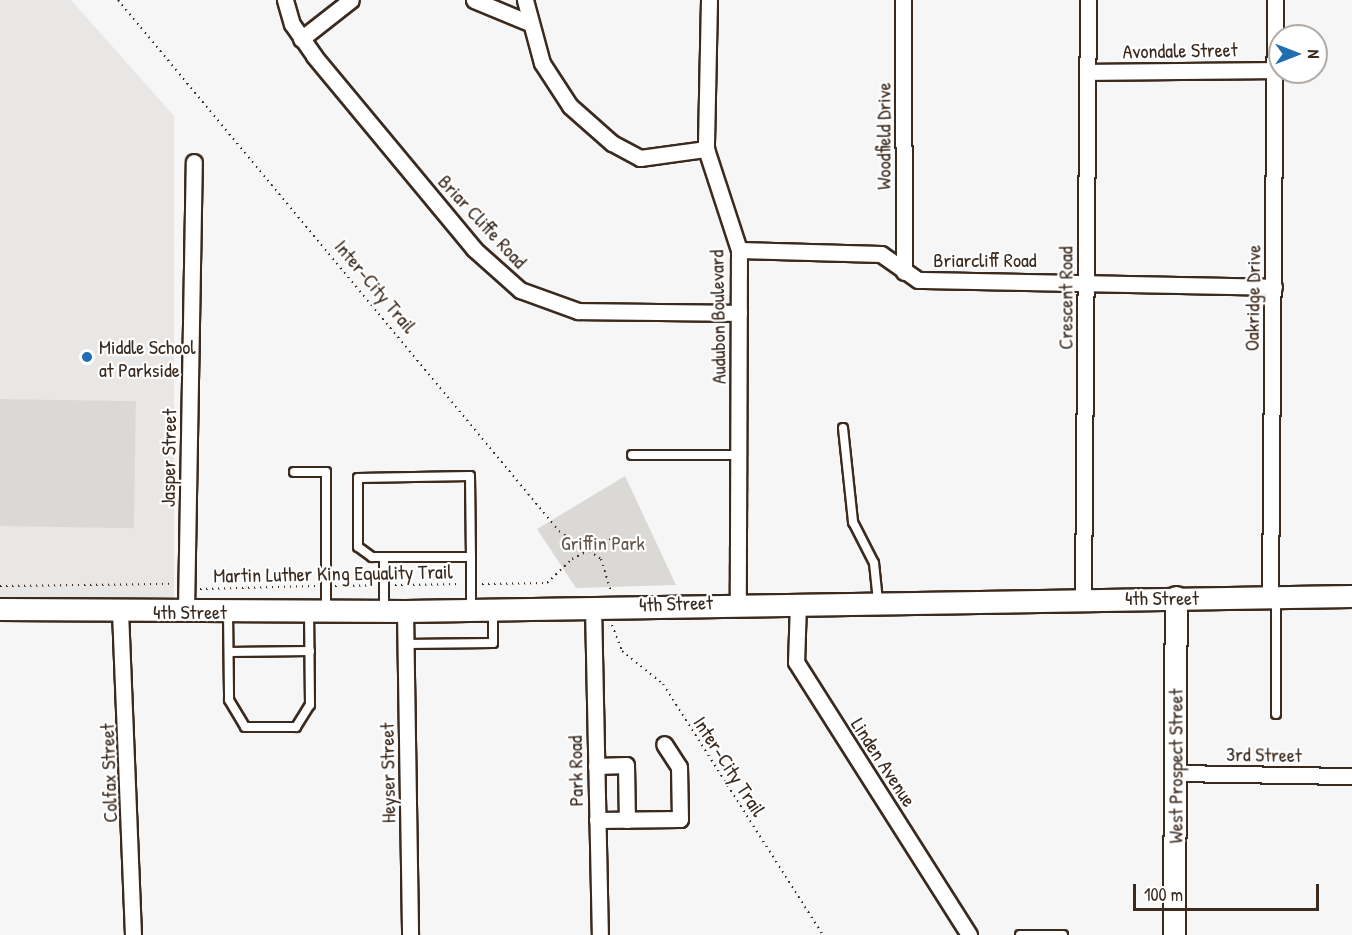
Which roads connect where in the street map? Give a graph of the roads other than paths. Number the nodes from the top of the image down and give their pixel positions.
1 (285, 0) edge
2 (351, 0) edge
3 (474, 0) edge
4 (525, 0) edge
5 (710, 0) edge
6 (903, 0) edge
7 (1088, 0) edge
8 (1275, 0) edge
9 (527, 22) junction
10 (1275, 24) edge
11 (301, 39) junction
12 (1268, 70) edge
13 (1087, 72) junction
14 (1274, 84) edge
15 (706, 150) junction
16 (194, 162) dead end
17 (739, 250) junction
18 (904, 272) junction
19 (1086, 285) junction
20 (1274, 287) junction
21 (739, 312) junction
22 (843, 428) dead end
23 (632, 455) dead end
24 (739, 455) junction
25 (294, 472) dead end
26 (471, 556) junction
27 (384, 557) junction
28 (1352, 596) edge
29 (1083, 597) junction
30 (1176, 597) junction
31 (1273, 597) junction
32 (878, 601) junction
33 (738, 602) junction
34 (798, 603) junction
35 (593, 606) junction
36 (493, 608) junction
37 (0, 609) edge
38 (471, 609) junction
39 (186, 610) junction
40 (228, 610) junction
41 (120, 611) junction
42 (318, 611) junction
43 (395, 611) junction
44 (406, 644) junction
45 (310, 651) junction
46 (229, 652) junction
47 (1276, 714) dead end
48 (664, 744) dead end
49 (596, 766) junction
50 (1175, 773) junction
51 (1352, 776) edge
52 (597, 820) junction
53 (627, 820) junction
54 (133, 935) edge
55 (410, 935) edge
56 (600, 935) edge
57 (969, 935) edge
58 (1020, 935) edge
59 (1063, 935) edge
60 (1174, 935) edge

1 - 11 street, Briar Cliffe Road
2 - 11 street
3 - 9 street
4 - 9 street
5 - 15 street, Audubon Boulevard
6 - 18 street, Woodfield Drive
7 - 13 street, Crescent Road
8 - 10 street, Oakridge Drive
9 - 15 street
11 - 21 street, Briar Cliffe Road
12 - 13 street, Avondale Street
13 - 19 street, Crescent Road
14 - 20 street, Oakridge Drive
15 - 17 street, Audubon Boulevard
16 - 39 street, Jasper Street
17 - 18 street, Briarcliff Road
17 - 21 street, Audubon Boulevard
18 - 19 street, Briarcliff Road
19 - 20 street, Briarcliff Road
19 - 29 street, Crescent Road
20 - 31 street, Oakridge Drive
21 - 24 street, Audubon Boulevard
22 - 32 lane
23 - 24 lane
24 - 33 street, Audubon Boulevard
25 - 42 lane
26 - 27 lane
26 - 27 lane
26 - 38 lane
27 - 43 lane
28 - 31 street, 4th Street
29 - 30 street, 4th Street
29 - 32 street, 4th Street
30 - 31 street, 4th Street
30 - 50 street, West Prospect Street
31 - 47 lane
32 - 34 street, 4th Street
33 - 34 street, 4th Street
33 - 35 street, 4th Street
34 - 57 street, Linden Avenue
35 - 36 street, 4th Street
35 - 49 street, Park Road
36 - 38 street, 4th Street
36 - 44 lane
37 - 41 street, 4th Street
38 - 43 street, 4th Street
39 - 40 street, 4th Street
39 - 41 street, 4th Street
40 - 42 street, 4th Street
40 - 46 lane
41 - 54 street, Colfax Street
42 - 43 street, 4th Street
42 - 45 lane
43 - 44 street, Heyser Street
44 - 55 street, Heyser Street
45 - 46 lane
45 - 46 lane
48 - 53 street
49 - 52 street, Park Road
49 - 53 street
50 - 51 street, 3rd Street
50 - 60 street, West Prospect Street
52 - 53 street
52 - 56 street, Park Road
58 - 59 lane

